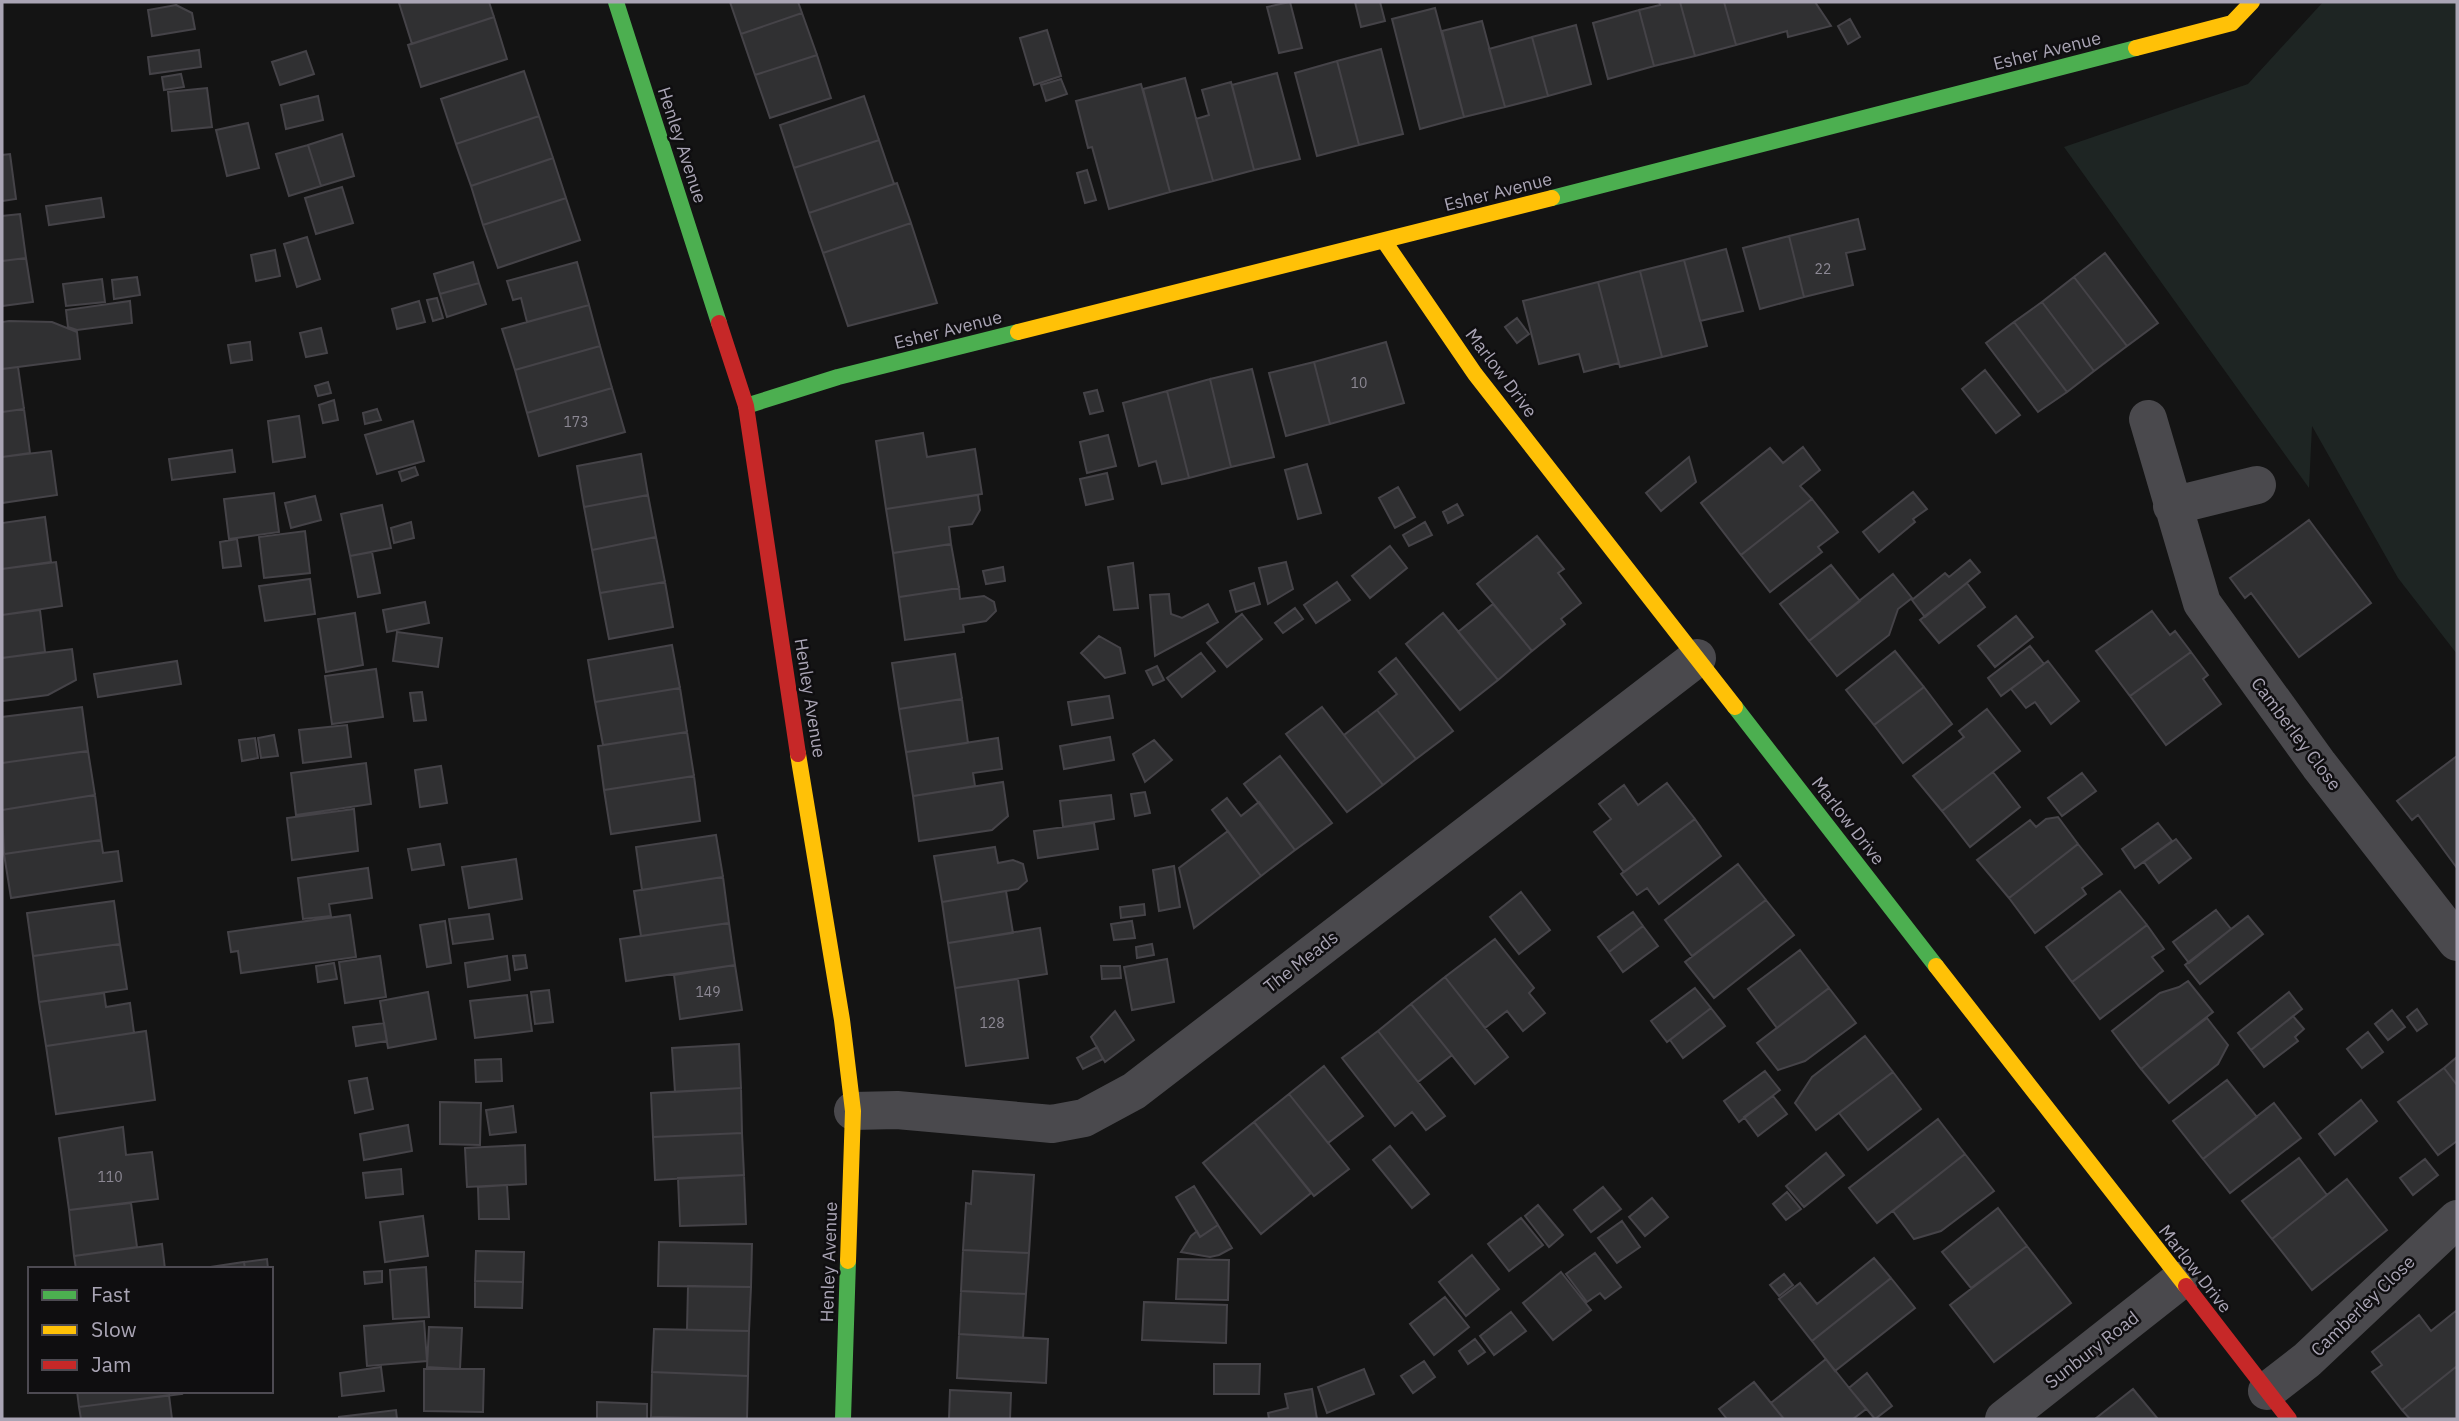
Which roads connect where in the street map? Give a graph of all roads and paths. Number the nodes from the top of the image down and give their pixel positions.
1 (615, 2) edge
2 (2252, 2) edge
3 (1384, 241) junction
4 (746, 406) junction
5 (2148, 419) dead end
6 (2257, 485) dead end
7 (2172, 506) junction
8 (1697, 658) junction
9 (2457, 942) edge
10 (853, 1111) junction
11 (2457, 1219) edge
12 (2179, 1281) junction
13 (2278, 1405) edge
14 (843, 1419) edge
15 (2004, 1419) edge

1 - 4 street, Henley Avenue
2 - 3 street, Esher Avenue
3 - 4 street, Esher Avenue
3 - 8 street, Marlow Drive
4 - 10 street, Henley Avenue
5 - 7 street, Camberley Close
6 - 7 street
7 - 9 street, Camberley Close
8 - 10 street, The Meads
8 - 12 street, Marlow Drive
10 - 14 street, Henley Avenue
11 - 13 street, Camberley Close
12 - 13 street, Marlow Drive
12 - 15 street, Sunbury Road

